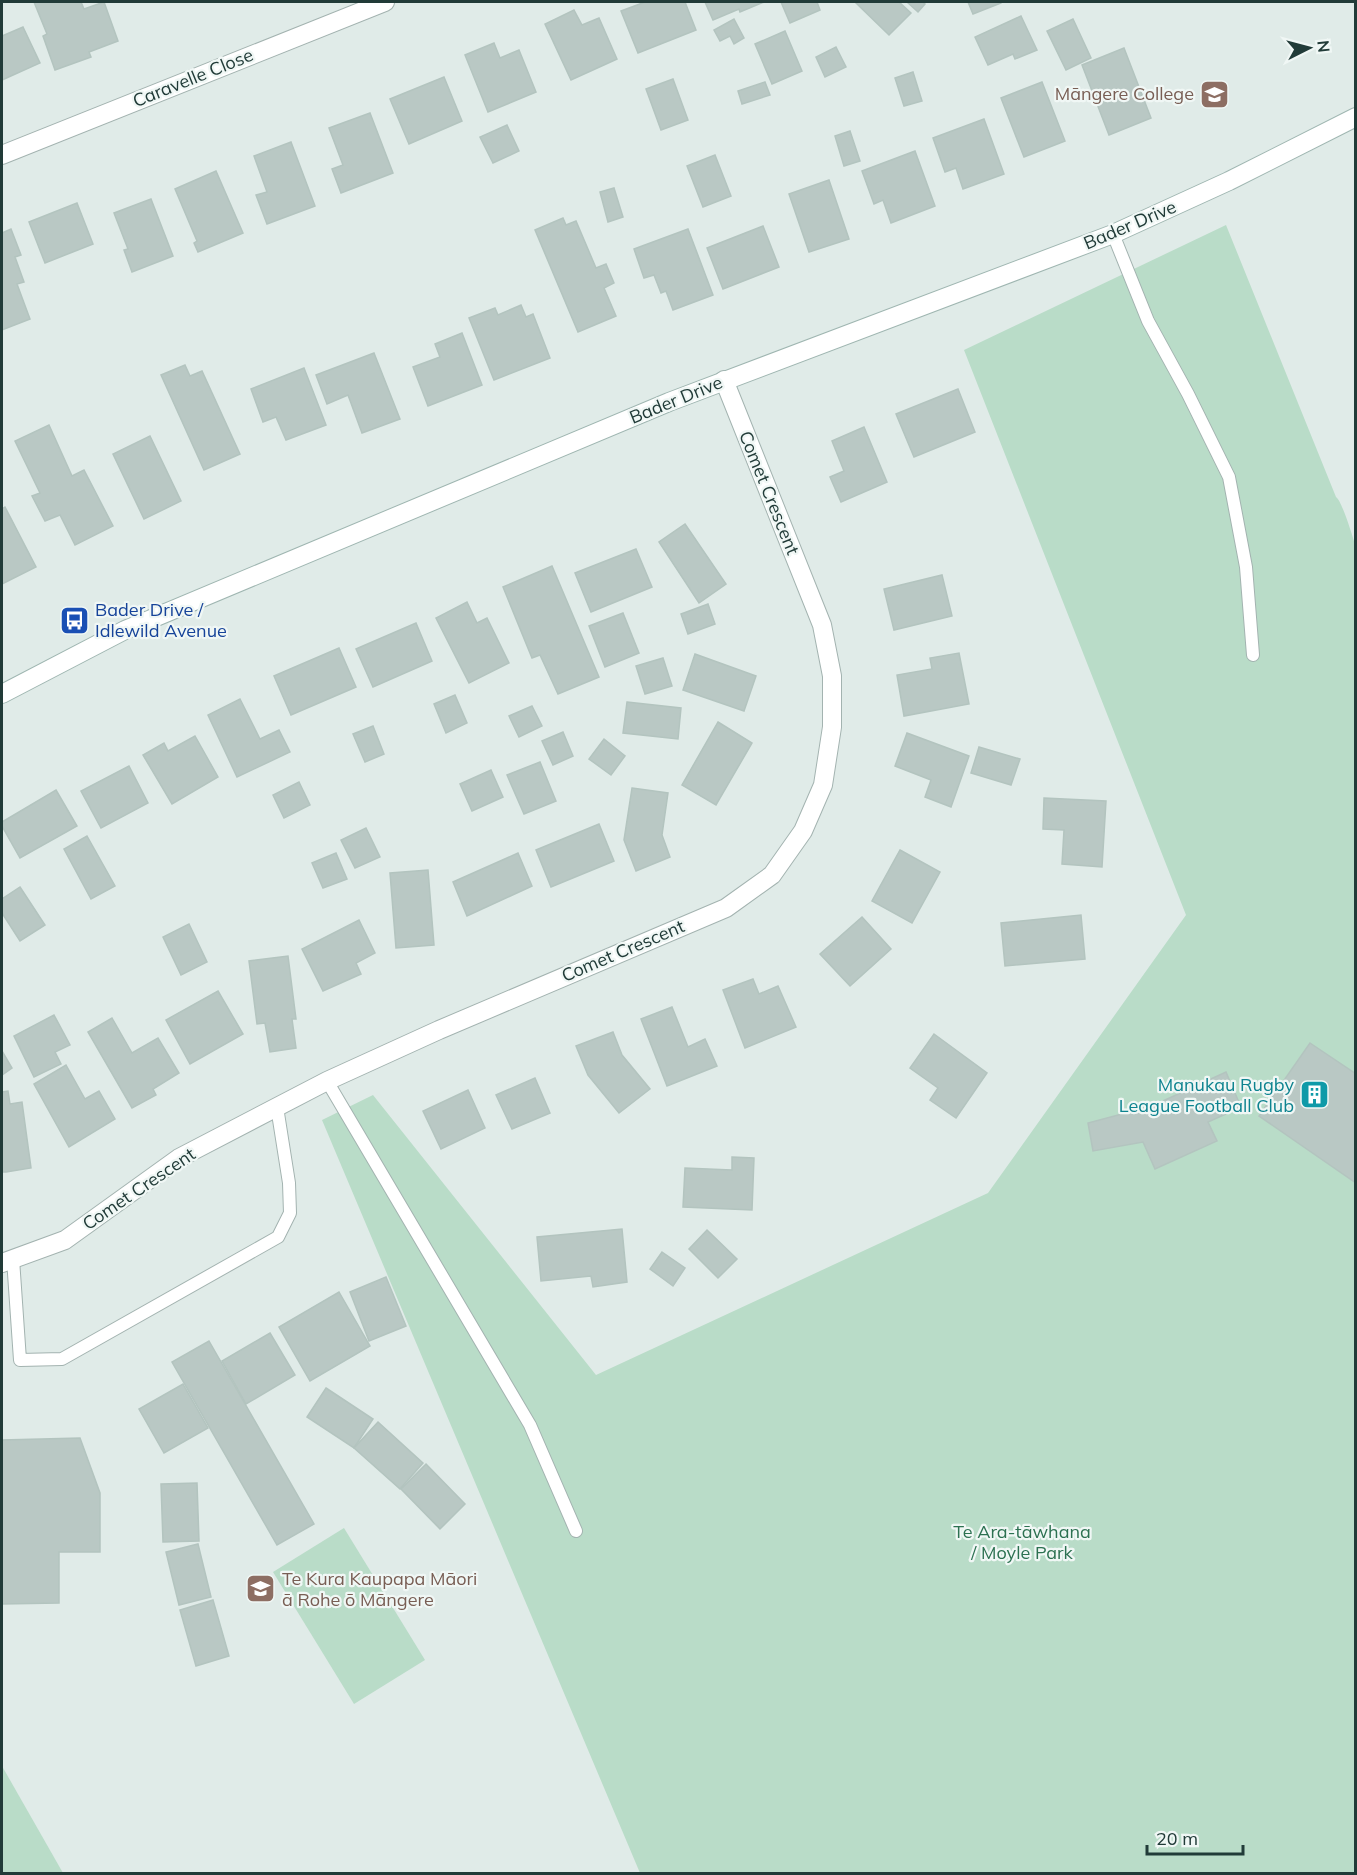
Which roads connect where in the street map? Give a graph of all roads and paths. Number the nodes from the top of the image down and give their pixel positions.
1 (385, 2) edge
2 (1356, 117) edge
3 (2, 155) edge
4 (1113, 234) junction
5 (724, 380) junction
6 (1253, 655) dead end
7 (2, 694) edge
8 (327, 1081) junction
9 (278, 1107) junction
10 (7, 1261) edge
11 (576, 1531) dead end

1 - 3 street, Caravelle Close
2 - 4 street, Bader Drive
4 - 5 street, Bader Drive
4 - 6 lane
5 - 7 street, Bader Drive
5 - 8 street, Comet Crescent
8 - 9 street, Comet Crescent
8 - 11 lane
9 - 10 street, Comet Crescent
9 - 10 lane

